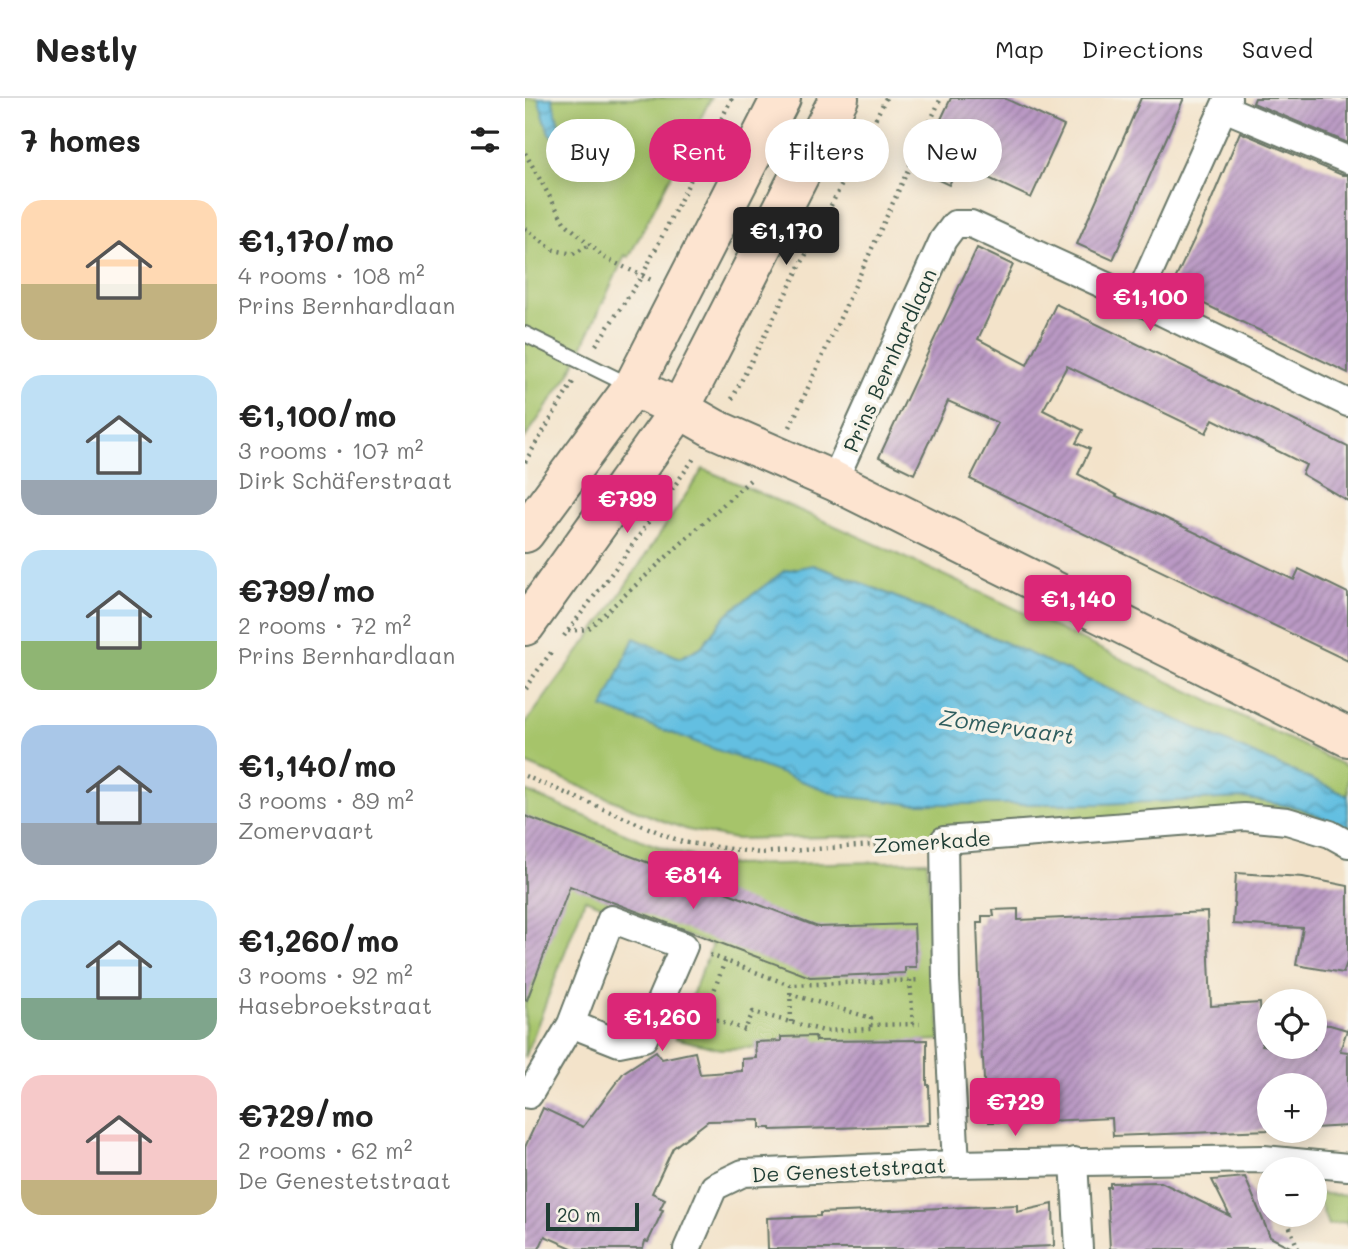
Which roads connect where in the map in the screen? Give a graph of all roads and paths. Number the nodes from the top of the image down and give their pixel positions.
1 (732, 98) edge
2 (781, 98) edge
3 (839, 98) edge
4 (886, 98) edge
5 (941, 98) edge
6 (1226, 103) edge
7 (525, 153) edge
8 (1348, 160) edge
9 (525, 228) edge
10 (590, 245) junction
11 (642, 276) junction
12 (1137, 300) junction
13 (525, 334) edge
14 (585, 362) junction
15 (633, 387) junction
16 (1348, 403) edge
17 (680, 409) junction
18 (715, 429) junction
19 (777, 456) junction
20 (525, 462) edge
21 (834, 481) junction
22 (525, 533) edge
23 (567, 632) junction
24 (540, 637) edge
25 (561, 639) dead end
26 (525, 688) edge
27 (1348, 737) edge
28 (525, 776) edge
29 (944, 840) junction
30 (1348, 844) edge
31 (684, 946) junction
32 (725, 961) junction
33 (946, 979) junction
34 (910, 980) junction
35 (790, 985) junction
36 (790, 994) junction
37 (791, 1022) junction
38 (571, 1024) junction
39 (913, 1024) junction
40 (871, 1026) junction
41 (949, 1027) junction
42 (526, 1098) edge
43 (1075, 1161) junction
44 (956, 1164) junction
45 (1348, 1167) edge
46 (1290, 1227) edge
47 (687, 1249) edge
48 (1079, 1249) edge
49 (1299, 1249) edge

1 - 11 path
2 - 15 main road
3 - 17 main road
4 - 18 path
5 - 19 path
6 - 8 street
6 - 12 street
7 - 10 path
9 - 10 path
10 - 11 path
11 - 14 path
12 - 16 street
12 - 21 street, Prins Bernhardlaan
13 - 14 lane
14 - 15 lane
14 - 20 path
15 - 17 main road
15 - 22 main road
17 - 18 main road
17 - 24 main road
18 - 19 main road
18 - 23 path
19 - 21 main road
19 - 23 path
21 - 27 main road
23 - 25 path
24 - 26 path
28 - 29 path, Zomerkade
29 - 30 street, Zomerkade
29 - 33 street
31 - 32 path
31 - 38 street
31 - 38 street
32 - 35 path
32 - 37 path
33 - 34 path
33 - 41 street
34 - 35 path
34 - 39 path
35 - 36 path
36 - 37 path
36 - 40 path
37 - 40 path
38 - 42 street
39 - 40 path
39 - 41 path
41 - 44 street
43 - 44 street, De Genestetstraat
43 - 45 street, De Genestetstraat
43 - 48 street
44 - 47 street, De Genestetstraat
46 - 49 path

